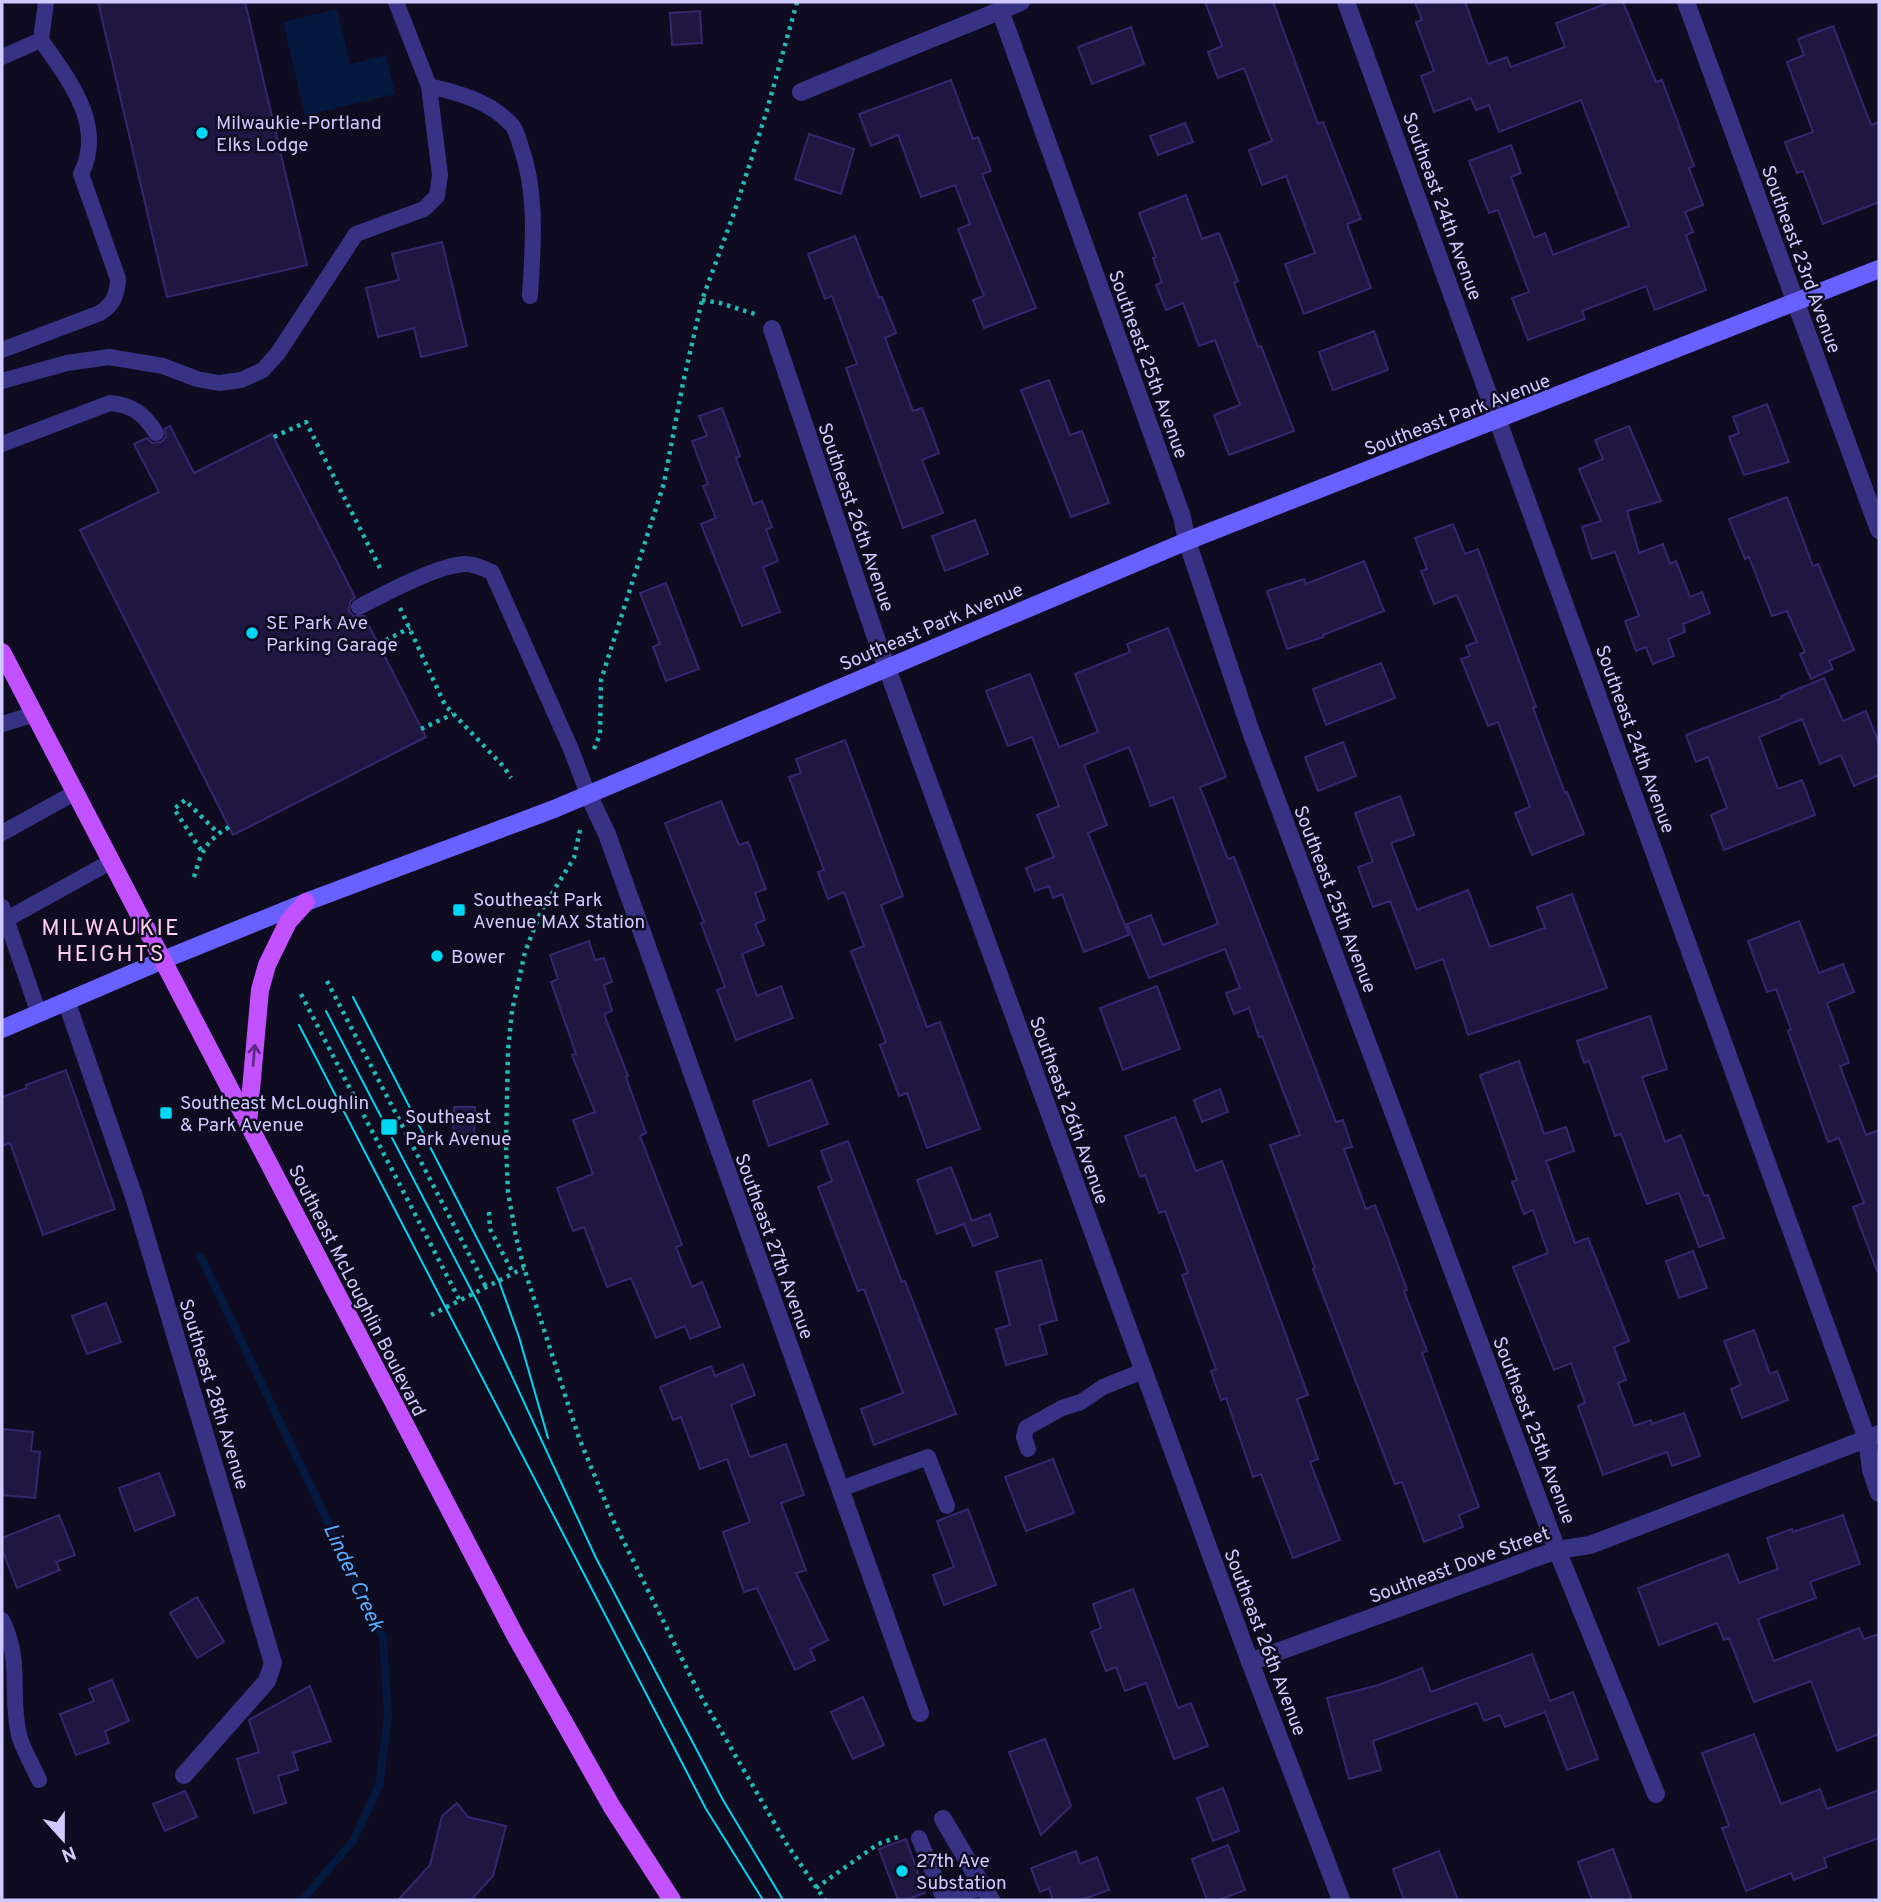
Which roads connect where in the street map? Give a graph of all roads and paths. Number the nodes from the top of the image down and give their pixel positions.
1 (46, 2) edge
2 (396, 2) edge
3 (797, 2) edge
4 (1021, 2) edge
5 (1346, 2) edge
6 (1686, 2) edge
7 (1000, 10) junction
8 (41, 40) junction
9 (2, 57) edge
10 (429, 86) junction
11 (802, 92) dead end
12 (1879, 269) edge
13 (530, 296) dead end
14 (702, 300) junction
15 (1797, 302) junction
16 (772, 329) joint
17 (2, 350) edge
18 (2, 381) edge
19 (1499, 421) junction
20 (156, 433) dead end
21 (2, 444) edge
22 (1879, 530) edge
23 (1187, 541) junction
24 (359, 607) dead end
25 (410, 628) dead end
26 (378, 644) dead end
27 (2, 652) edge
28 (887, 667) junction
29 (35, 714) junction
30 (453, 714) dead end
31 (2, 724) edge
32 (421, 729) dead end
33 (594, 749) dead end
34 (76, 792) junction
35 (588, 794) junction
36 (229, 827) dead end
37 (218, 833) junction
38 (2, 834) edge
39 (576, 849) dead end
40 (201, 850) junction
41 (112, 861) junction
42 (194, 877) dead end
43 (306, 902) junction
44 (4, 913) edge
45 (163, 960) junction
46 (327, 981) dead end
47 (301, 994) dead end
48 (67, 1003) junction
49 (39, 1014) junction
50 (2, 1030) edge
51 (248, 1123) junction
52 (489, 1212) dead end
53 (524, 1268) junction
54 (513, 1273) junction
55 (486, 1287) junction
56 (460, 1301) junction
57 (431, 1315) dead end
58 (1143, 1371) junction
59 (1873, 1437) edge
60 (1028, 1449) dead end
61 (840, 1489) junction
62 (1879, 1493) edge
63 (947, 1506) dead end
64 (1557, 1550) junction
65 (2, 1620) edge
66 (1250, 1662) junction
67 (920, 1713) dead end
68 (184, 1775) dead end
69 (39, 1780) dead end
70 (1656, 1794) dead end
71 (943, 1819) dead end
72 (919, 1838) joint
73 (816, 1888) junction
74 (987, 1894) edge
75 (673, 1900) edge
76 (824, 1900) edge
77 (1341, 1900) edge

1 - 8 lane
2 - 10 lane
3 - 14 path
4 - 7 street
5 - 19 street, Southeast 24th Avenue
6 - 15 street, Southeast 23rd Avenue
7 - 11 street
7 - 23 street, Southeast 25th Avenue
8 - 9 lane
8 - 17 lane
10 - 13 lane
10 - 18 lane
12 - 15 street, Southeast Park Avenue
14 - 16 path
14 - 33 path
15 - 19 street, Southeast Park Avenue
15 - 22 street, Southeast 23rd Avenue
16 - 28 street, Southeast 26th Avenue
19 - 23 street, Southeast Park Avenue
19 - 59 street, Southeast 24th Avenue
20 - 21 lane
23 - 28 street, Southeast Park Avenue
23 - 64 street, Southeast 25th Avenue
24 - 35 lane
25 - 26 path
27 - 29 main road, Southeast McLoughlin Boulevard
28 - 35 street, Southeast Park Avenue
28 - 58 street, Southeast 26th Avenue
29 - 31 lane
29 - 34 main road, Southeast McLoughlin Boulevard
30 - 32 path
34 - 38 lane
34 - 41 main road, Southeast McLoughlin Boulevard
35 - 43 street, Southeast Park Avenue
35 - 61 street, Southeast 27th Avenue
36 - 37 path
37 - 40 path
37 - 40 path
39 - 53 path
40 - 42 path
41 - 44 lane
41 - 45 main road, Southeast McLoughlin Boulevard
43 - 45 street, Southeast Park Avenue
51 -> 43 main road
44 - 49 lane
45 - 48 street, Southeast Park Avenue
45 - 51 main road, Southeast McLoughlin Boulevard
46 - 55 path
47 - 56 path
48 - 49 street, Southeast Park Avenue
48 - 68 street, Southeast 28th Avenue
49 - 50 street, Southeast Park Avenue
51 - 75 main road, Southeast McLoughlin Boulevard
52 - 54 path
53 - 54 path
53 - 73 path
54 - 55 path
55 - 56 path
56 - 57 path
58 - 60 lane
58 - 66 street, Southeast 26th Avenue
59 - 62 street, Southeast 24th Avenue
59 - 64 street, Southeast Dove Street
61 - 63 lane
61 - 67 street, Southeast 27th Avenue
64 - 66 street, Southeast Dove Street
64 - 70 street, Southeast 25th Avenue
65 - 69 lane
66 - 77 street, Southeast 26th Avenue
71 - 74 street
72 - 73 path
72 - 74 lane
73 - 76 path

